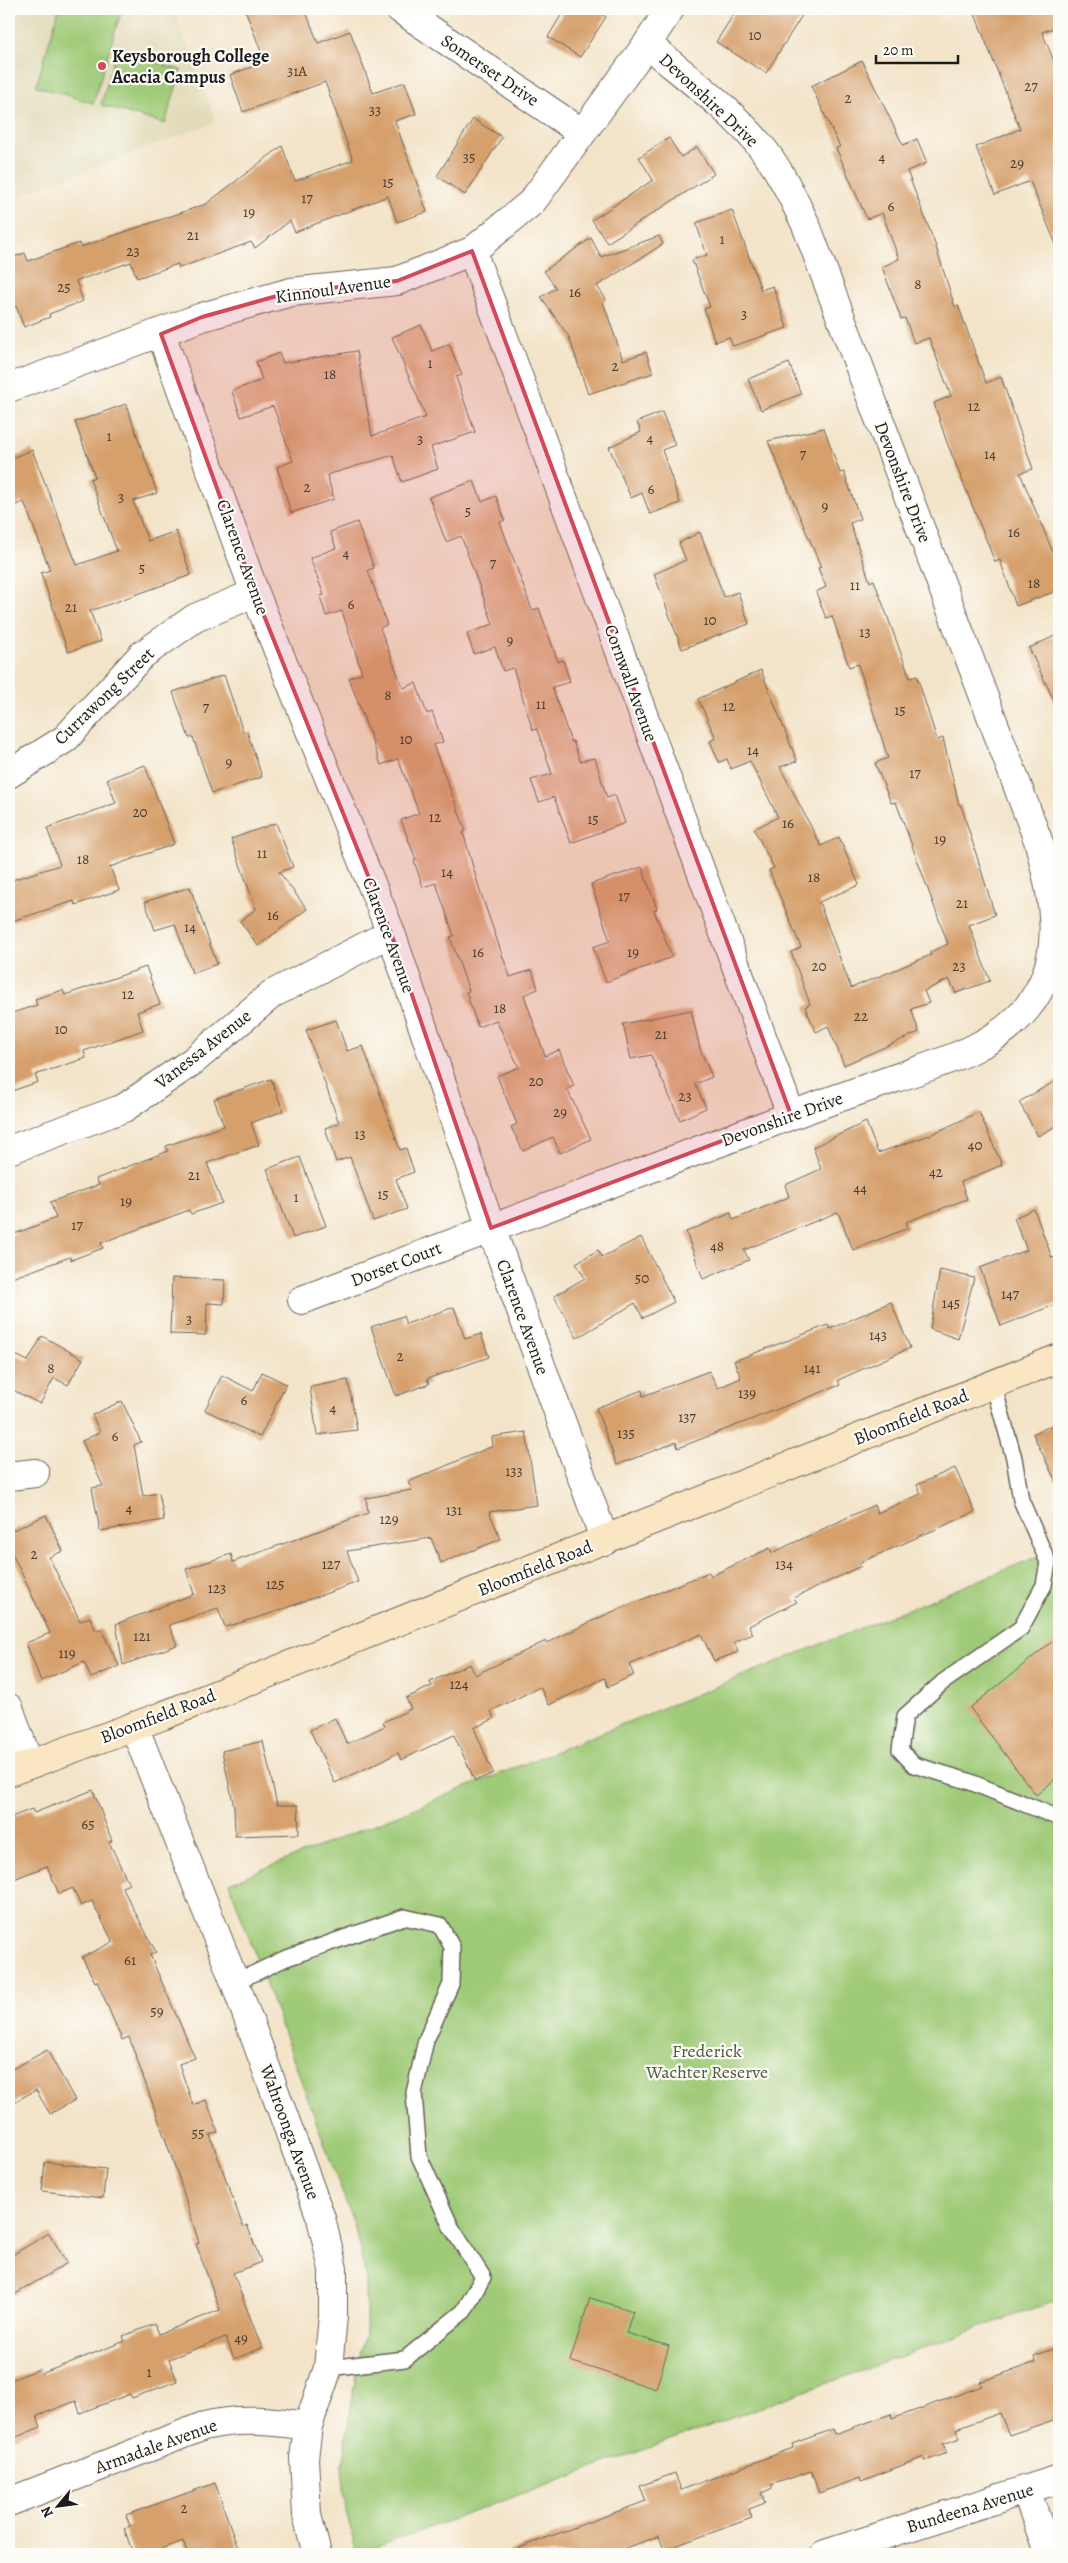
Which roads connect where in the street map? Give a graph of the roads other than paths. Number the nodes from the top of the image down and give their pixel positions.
1 (400, 9) edge
2 (670, 9) edge
3 (647, 44) junction
4 (581, 132) junction
5 (472, 250) junction
6 (161, 334) junction
7 (9, 388) edge
8 (255, 593) junction
9 (9, 774) edge
10 (391, 933) junction
11 (1054, 977) edge
12 (791, 1115) junction
13 (9, 1150) edge
14 (491, 1228) junction
15 (302, 1300) dead end
16 (1059, 1358) edge
17 (993, 1384) junction
18 (35, 1473) dead end
19 (9, 1476) edge
20 (605, 1540) junction
21 (1053, 1563) edge
22 (9, 1708) edge
23 (134, 1726) junction
24 (19, 1768) edge
25 (1059, 1818) edge
26 (234, 1980) junction
27 (328, 2368) junction
28 (308, 2426) junction
29 (1059, 2479) edge
30 (1026, 2491) junction
31 (9, 2502) edge
32 (317, 2554) edge
33 (824, 2554) edge
34 (1049, 2554) edge

1 - 4 street, Somerset Drive
2 - 3 street, Kinnoul Avenue
3 - 4 street, Kinnoul Avenue
3 - 11 street, Devonshire Drive
4 - 5 street, Kinnoul Avenue
5 - 6 street, Kinnoul Avenue
5 - 12 street, Cornwall Avenue
6 - 7 street, Kinnoul Avenue
6 - 8 street, Clarence Avenue
8 - 9 street, Currawong Street
8 - 10 street, Clarence Avenue
10 - 13 street, Vanessa Avenue
10 - 14 street, Clarence Avenue
11 - 12 street, Devonshire Drive
12 - 14 street, Devonshire Drive
14 - 15 street, Dorset Court
14 - 20 street, Clarence Avenue
16 - 17 street, Bloomfield Road
17 - 20 street, Bloomfield Road
17 - 21 lane
18 - 19 street
20 - 23 street, Bloomfield Road
21 - 25 lane
22 - 24 street
23 - 24 street, Bloomfield Road
23 - 26 street, Wahroonga Avenue
26 - 27 street, Wahroonga Avenue
26 - 27 lane
27 - 28 street, Wahroonga Avenue
28 - 31 street, Armadale Avenue
28 - 32 street, Wahroonga Avenue
29 - 30 street, Bundeena Avenue
30 - 33 street, Bundeena Avenue
30 - 34 street

